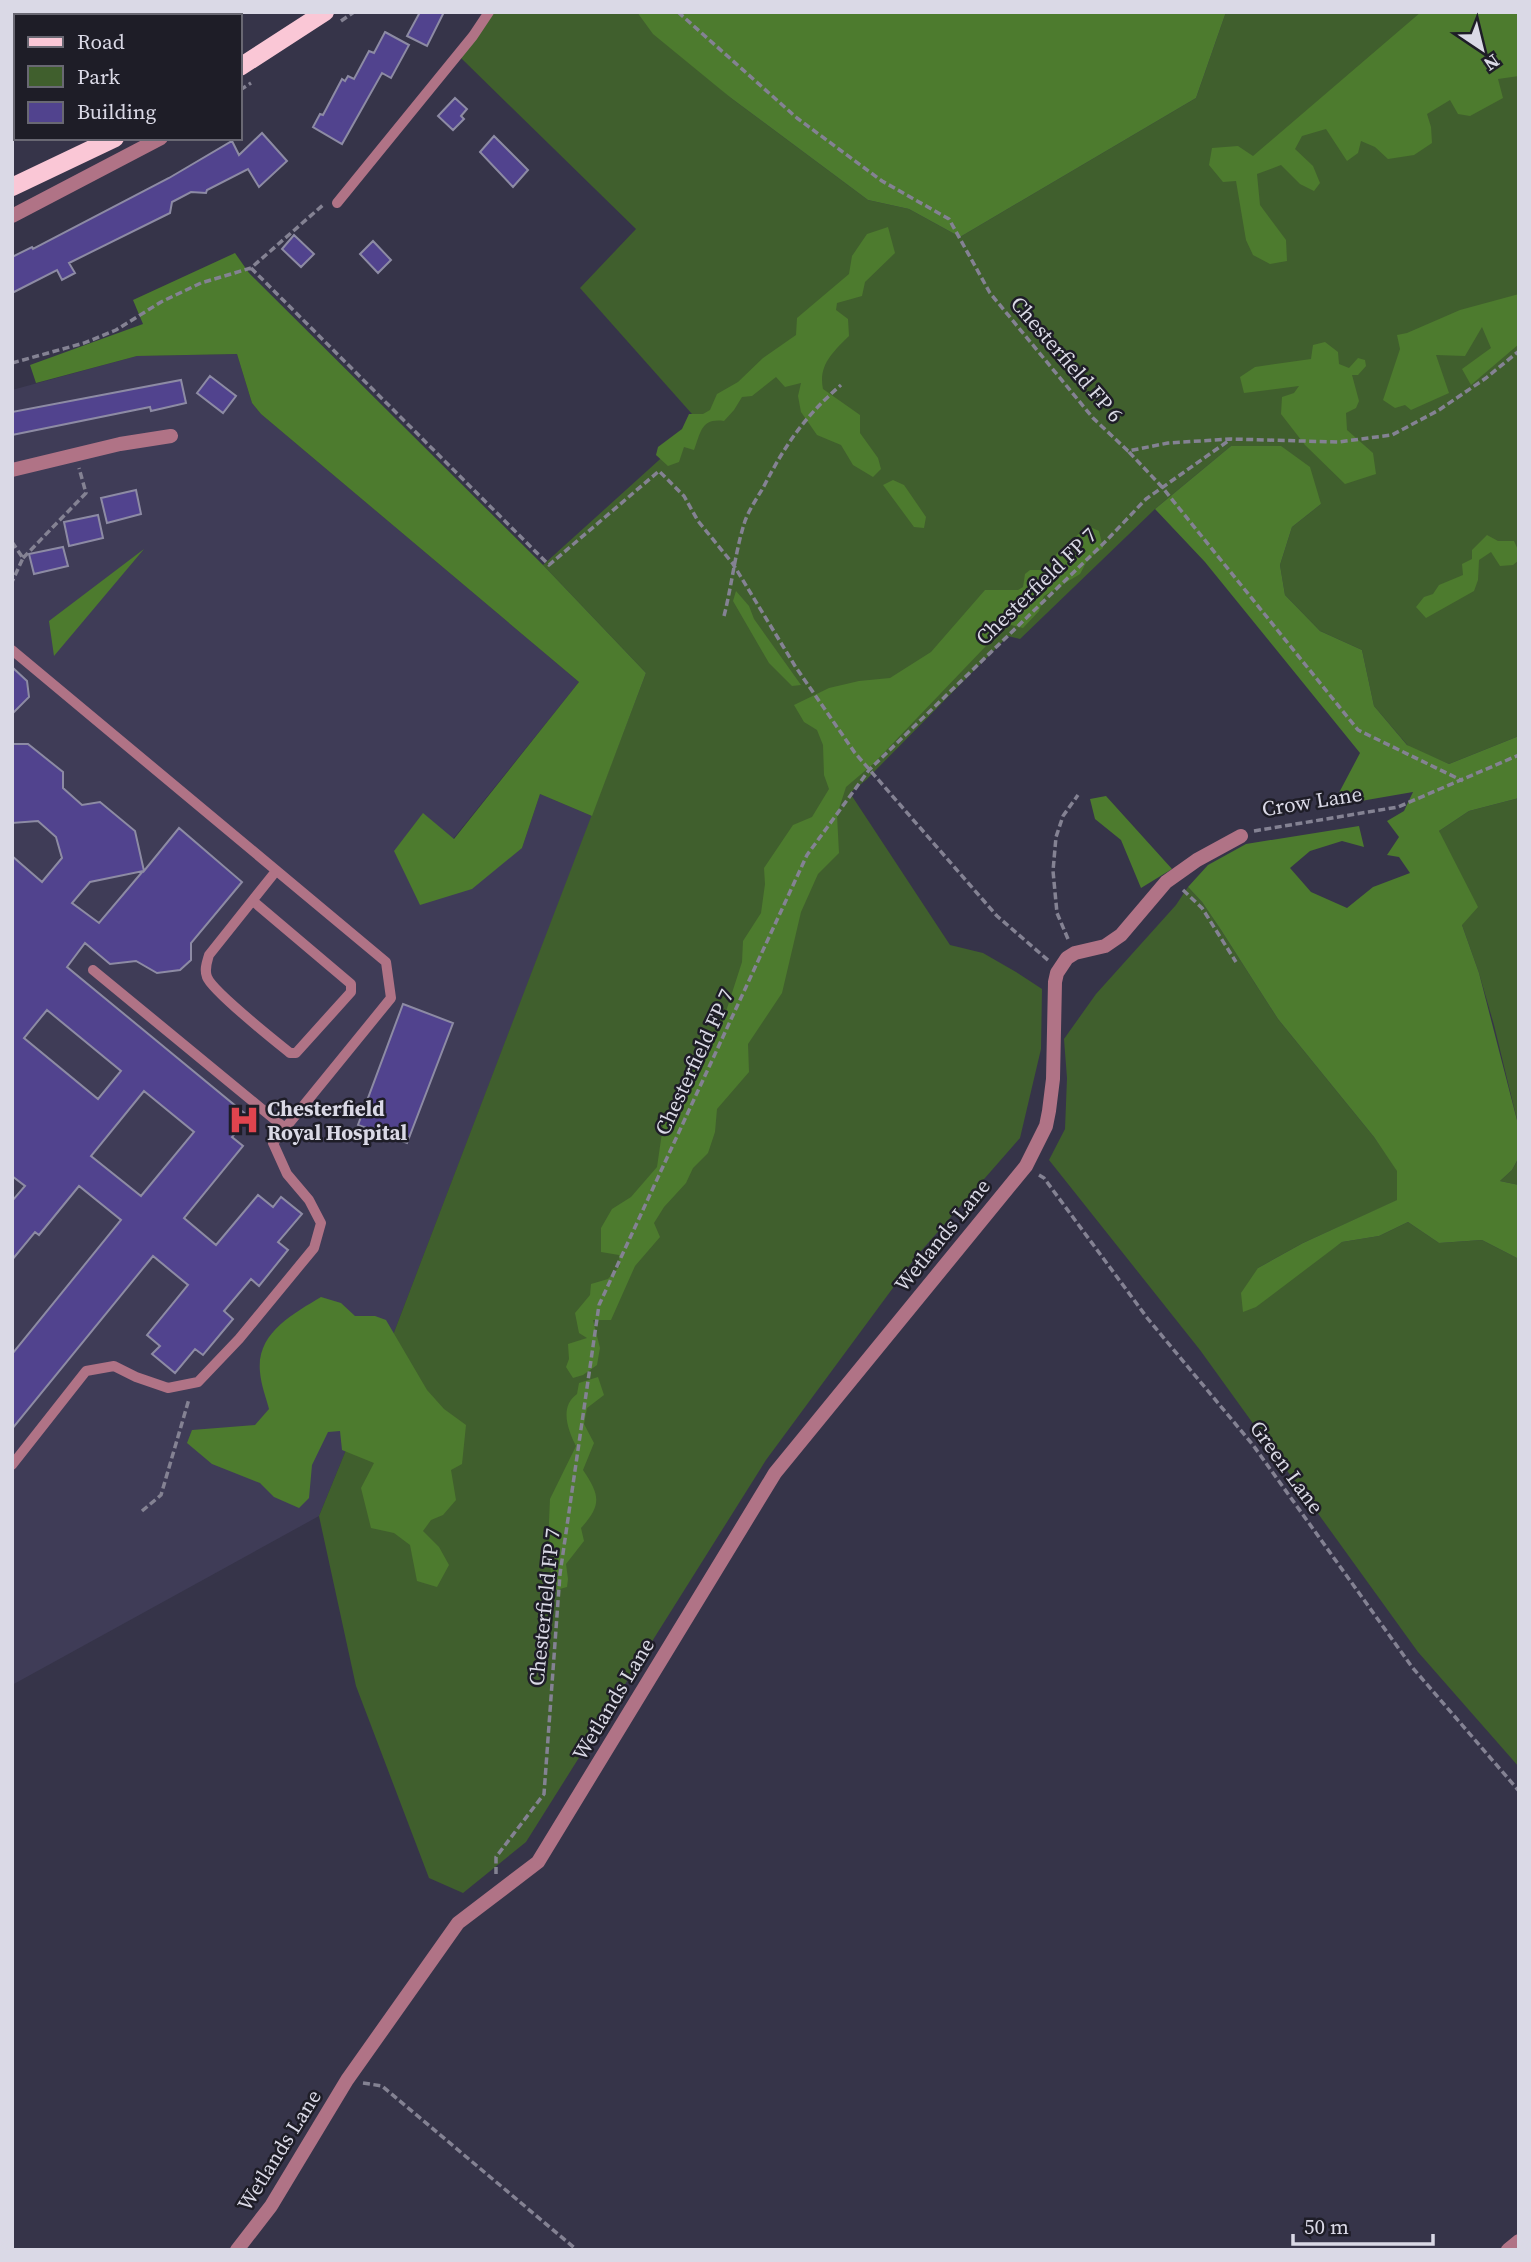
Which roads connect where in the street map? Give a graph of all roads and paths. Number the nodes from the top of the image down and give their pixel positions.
1 (325, 12) edge
2 (489, 12) edge
3 (678, 12) edge
4 (242, 66) edge
5 (111, 140) edge
6 (157, 140) edge
7 (12, 187) edge
8 (337, 203) dead end
9 (12, 216) edge
10 (1519, 351) edge
11 (12, 363) edge
12 (841, 385) dead end
13 (171, 436) dead end
14 (1231, 439) junction
15 (1128, 451) junction
16 (75, 455) junction
17 (12, 470) edge
18 (1162, 488) junction
19 (12, 542) edge
20 (23, 558) junction
21 (733, 564) junction
22 (12, 582) edge
23 (724, 616) dead end
24 (12, 650) edge
25 (1519, 755) edge
26 (869, 770) junction
27 (1463, 781) junction
28 (1078, 796) dead end
29 (1241, 836) joint
30 (276, 872) junction
31 (1171, 879) junction
32 (253, 901) junction
33 (1074, 953) junction
34 (1050, 961) dead end
35 (1236, 962) dead end
36 (93, 970) dead end
37 (285, 1128) junction
38 (1026, 1166) junction
39 (194, 1383) junction
40 (12, 1465) edge
41 (142, 1511) dead end
42 (1519, 1791) edge
43 (496, 1857) dead end
44 (347, 2080) junction
45 (1519, 2242) edge
46 (237, 2250) edge
47 (577, 2250) edge
48 (1508, 2250) edge

1 - 4 main road
2 - 8 lane
3 - 15 path, Chesterfield FP 6
5 - 7 main road
6 - 9 street
10 - 14 path, Chesterfield FP 6
11 - 21 path
12 - 21 path
13 - 16 street
14 - 15 path, Chesterfield FP 6
14 - 18 path, Chesterfield FP 7
15 - 18 path
16 - 17 street
16 - 20 path
18 - 26 path, Chesterfield FP 7
18 - 27 path
19 - 20 path
20 - 22 path
21 - 23 path
21 - 26 path
24 - 30 lane
25 - 27 path, Crow Lane
26 - 34 path
26 - 43 path, Chesterfield FP 7
27 - 29 path, Crow Lane
28 - 33 path
29 - 31 street, Crow Lane
30 - 32 lane
30 - 37 lane
31 - 33 street, Crow Lane
31 - 35 path
32 - 32 lane
33 - 38 street
36 - 37 lane
37 - 39 lane
38 - 42 path, Green Lane
38 - 44 street, Wetlands Lane
39 - 40 lane
39 - 41 path
44 - 46 street, Wetlands Lane
44 - 47 path
45 - 48 street

